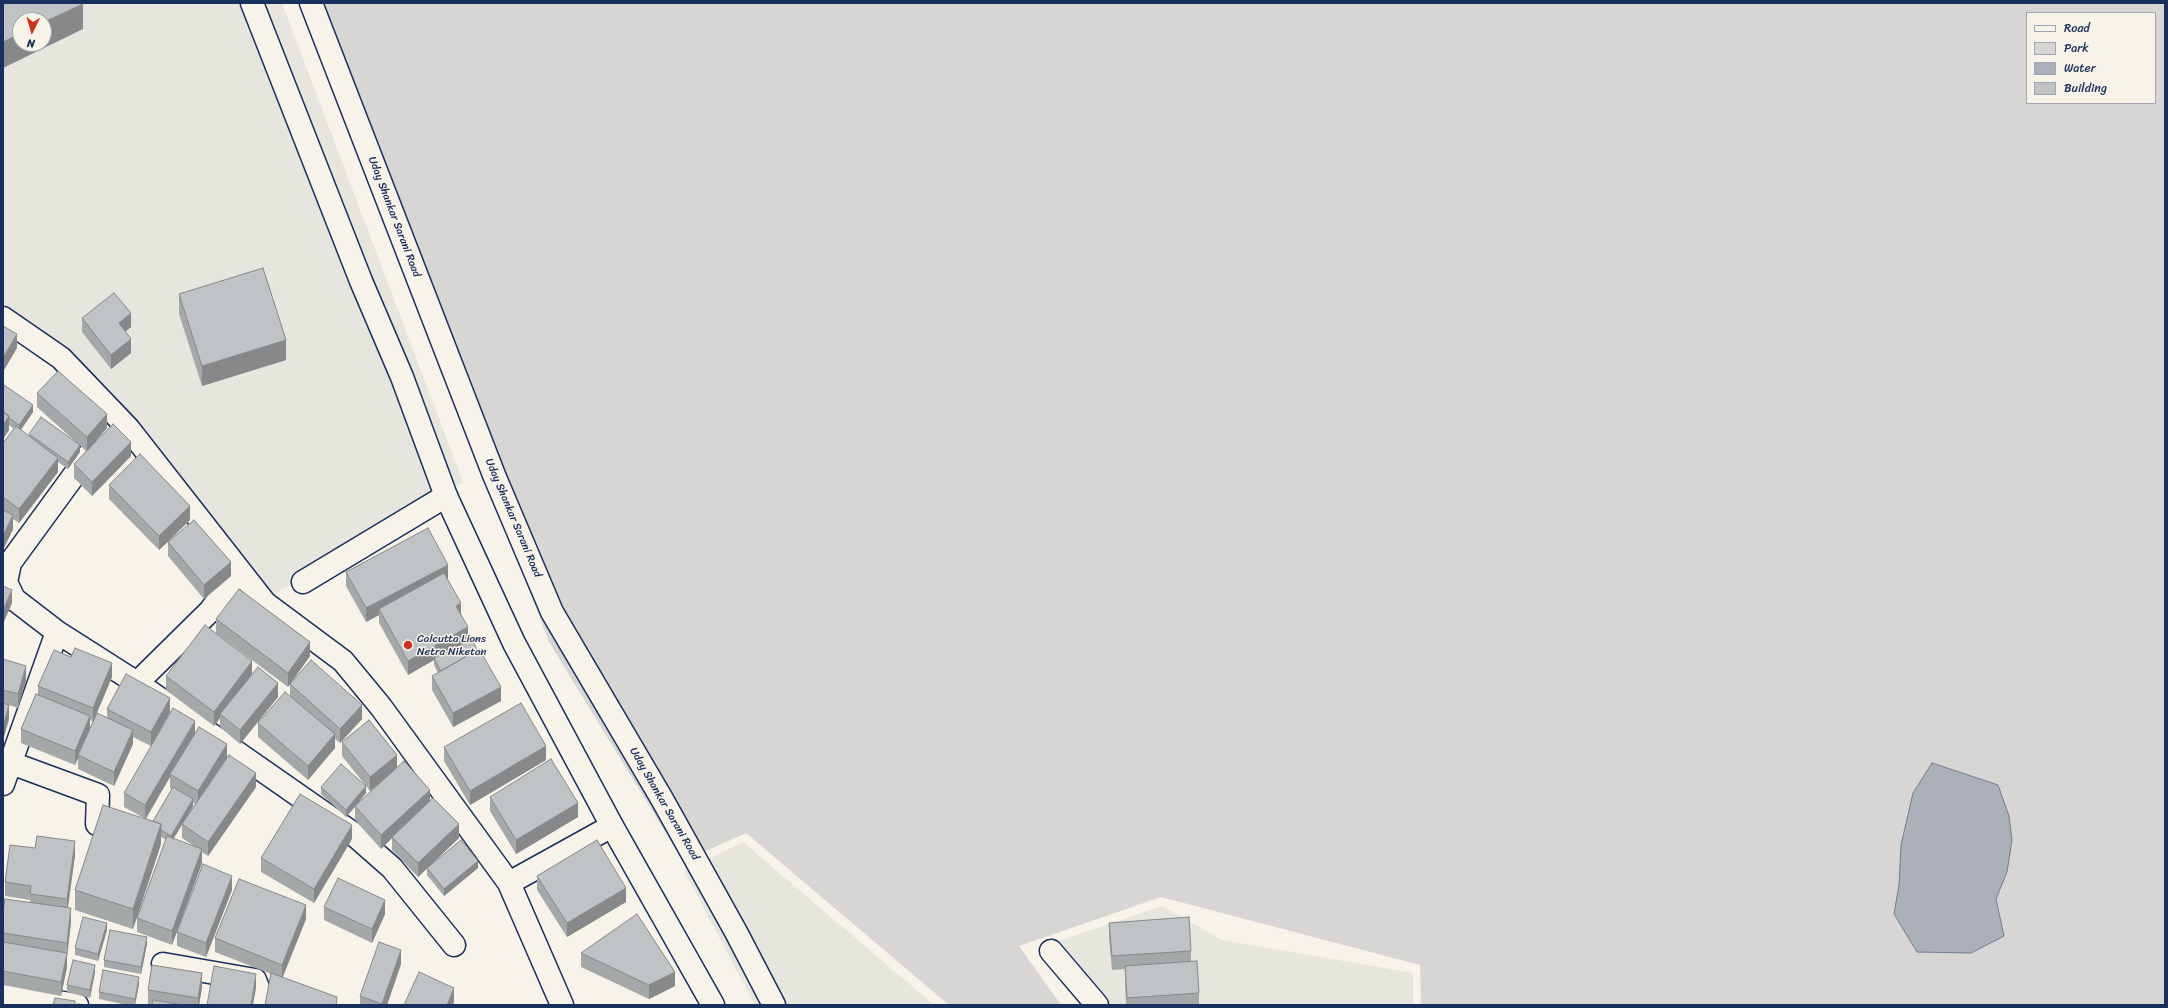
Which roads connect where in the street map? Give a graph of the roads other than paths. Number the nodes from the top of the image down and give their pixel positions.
1 (252, 3) edge
2 (311, 3) edge
3 (3, 318) edge
4 (117, 416) junction
5 (446, 496) junction
6 (240, 571) junction
7 (303, 582) dead end
8 (58, 632) junction
9 (137, 683) junction
10 (6, 761) edge
11 (3, 784) edge
12 (97, 824) edge
13 (612, 826) junction
14 (509, 883) junction
15 (454, 945) dead end
16 (1051, 951) dead end
17 (162, 964) dead end
18 (3, 994) edge
19 (77, 1005) edge
20 (259, 1005) edge
21 (562, 1005) edge
22 (713, 1005) edge
23 (774, 1005) edge
24 (1097, 1005) edge

1 - 5 street
2 - 23 street, Uday Shankar Sarani Road
3 - 4 street
4 - 6 street
4 - 8 street
5 - 7 street
5 - 13 street
6 - 9 street
6 - 14 street
8 - 9 street
8 - 10 street
9 - 15 street
10 - 11 street
10 - 12 street
13 - 14 street
13 - 22 street
14 - 21 street
16 - 24 street
17 - 20 street
18 - 19 street

